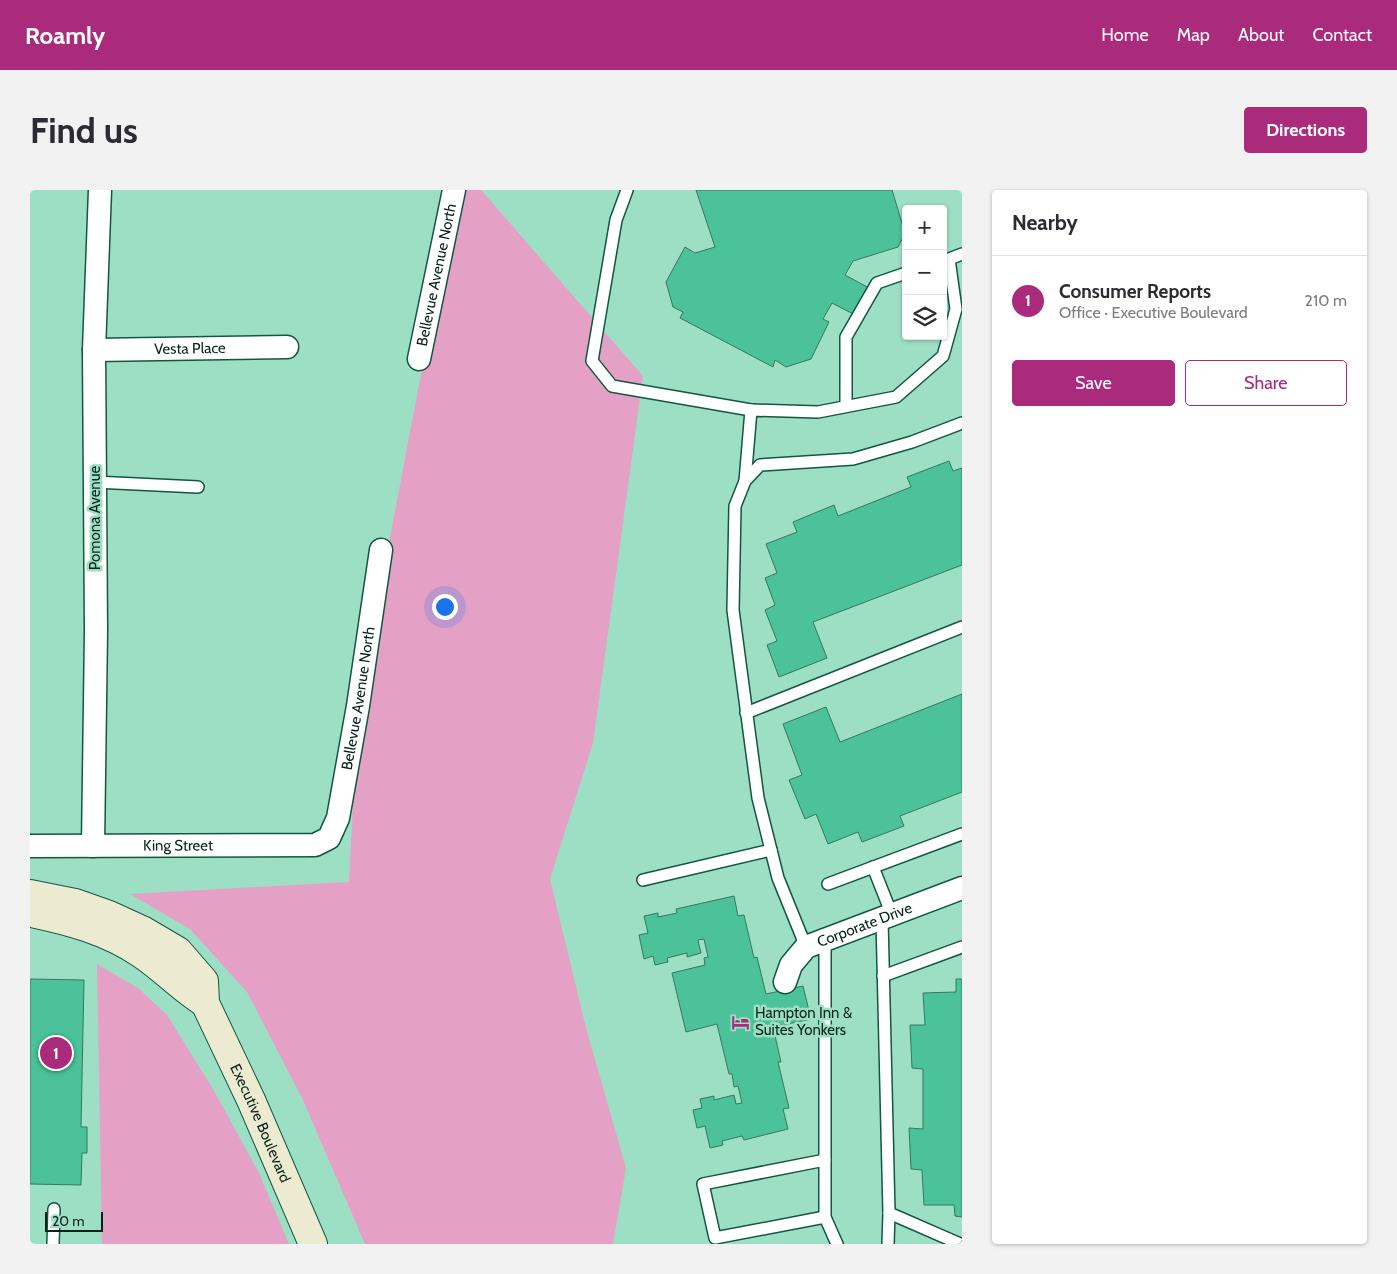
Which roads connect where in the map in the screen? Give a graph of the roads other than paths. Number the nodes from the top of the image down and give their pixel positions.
1 (100, 190) edge
2 (454, 190) edge
3 (627, 190) edge
4 (962, 254) edge
5 (947, 260) edge
6 (947, 265) edge
7 (902, 275) edge
8 (287, 346) dead end
9 (94, 350) junction
10 (419, 359) dead end
11 (846, 406) junction
12 (750, 410) junction
13 (962, 423) edge
14 (745, 481) junction
15 (95, 482) junction
16 (198, 487) dead end
17 (381, 550) dead end
18 (962, 627) edge
19 (746, 713) junction
20 (962, 834) edge
21 (324, 841) joint
22 (30, 846) edge
23 (93, 846) junction
24 (771, 850) junction
25 (873, 867) junction
26 (643, 880) dead end
27 (828, 884) dead end
28 (962, 888) edge
29 (30, 894) edge
30 (30, 913) edge
31 (887, 917) junction
32 (816, 944) junction
33 (962, 947) edge
34 (883, 976) junction
35 (785, 982) dead end
36 (205, 1003) junction
37 (825, 1160) junction
38 (54, 1209) dead end
39 (889, 1213) junction
40 (825, 1217) junction
41 (53, 1244) edge
42 (313, 1244) edge
43 (837, 1244) edge
44 (888, 1244) edge
45 (960, 1244) edge

1 - 9 street, Pomona Avenue
2 - 10 street, Bellevue Avenue North
3 - 12 lane
4 - 5 lane
6 - 11 lane
7 - 11 lane
8 - 9 street, Vesta Place
9 - 15 street, Pomona Avenue
11 - 12 lane
12 - 14 lane
13 - 14 lane
14 - 19 lane
15 - 16 lane
15 - 23 street, Pomona Avenue
17 - 21 street, Bellevue Avenue North
18 - 19 lane
19 - 24 lane
20 - 25 lane
21 - 23 street, King Street
22 - 23 street, King Street
24 - 26 lane
24 - 32 lane
25 - 27 lane
25 - 31 lane
28 - 31 street, Corporate Drive
29 - 36 main road, Executive Boulevard
30 - 36 main road, Executive Boulevard
31 - 32 street, Corporate Drive
31 - 34 lane
32 - 35 street, Corporate Drive
32 - 37 lane
33 - 34 lane
34 - 39 lane
36 - 42 main road, Executive Boulevard
37 - 40 lane
37 - 40 lane
38 - 41 lane
39 - 44 lane
39 - 45 lane
40 - 43 lane

